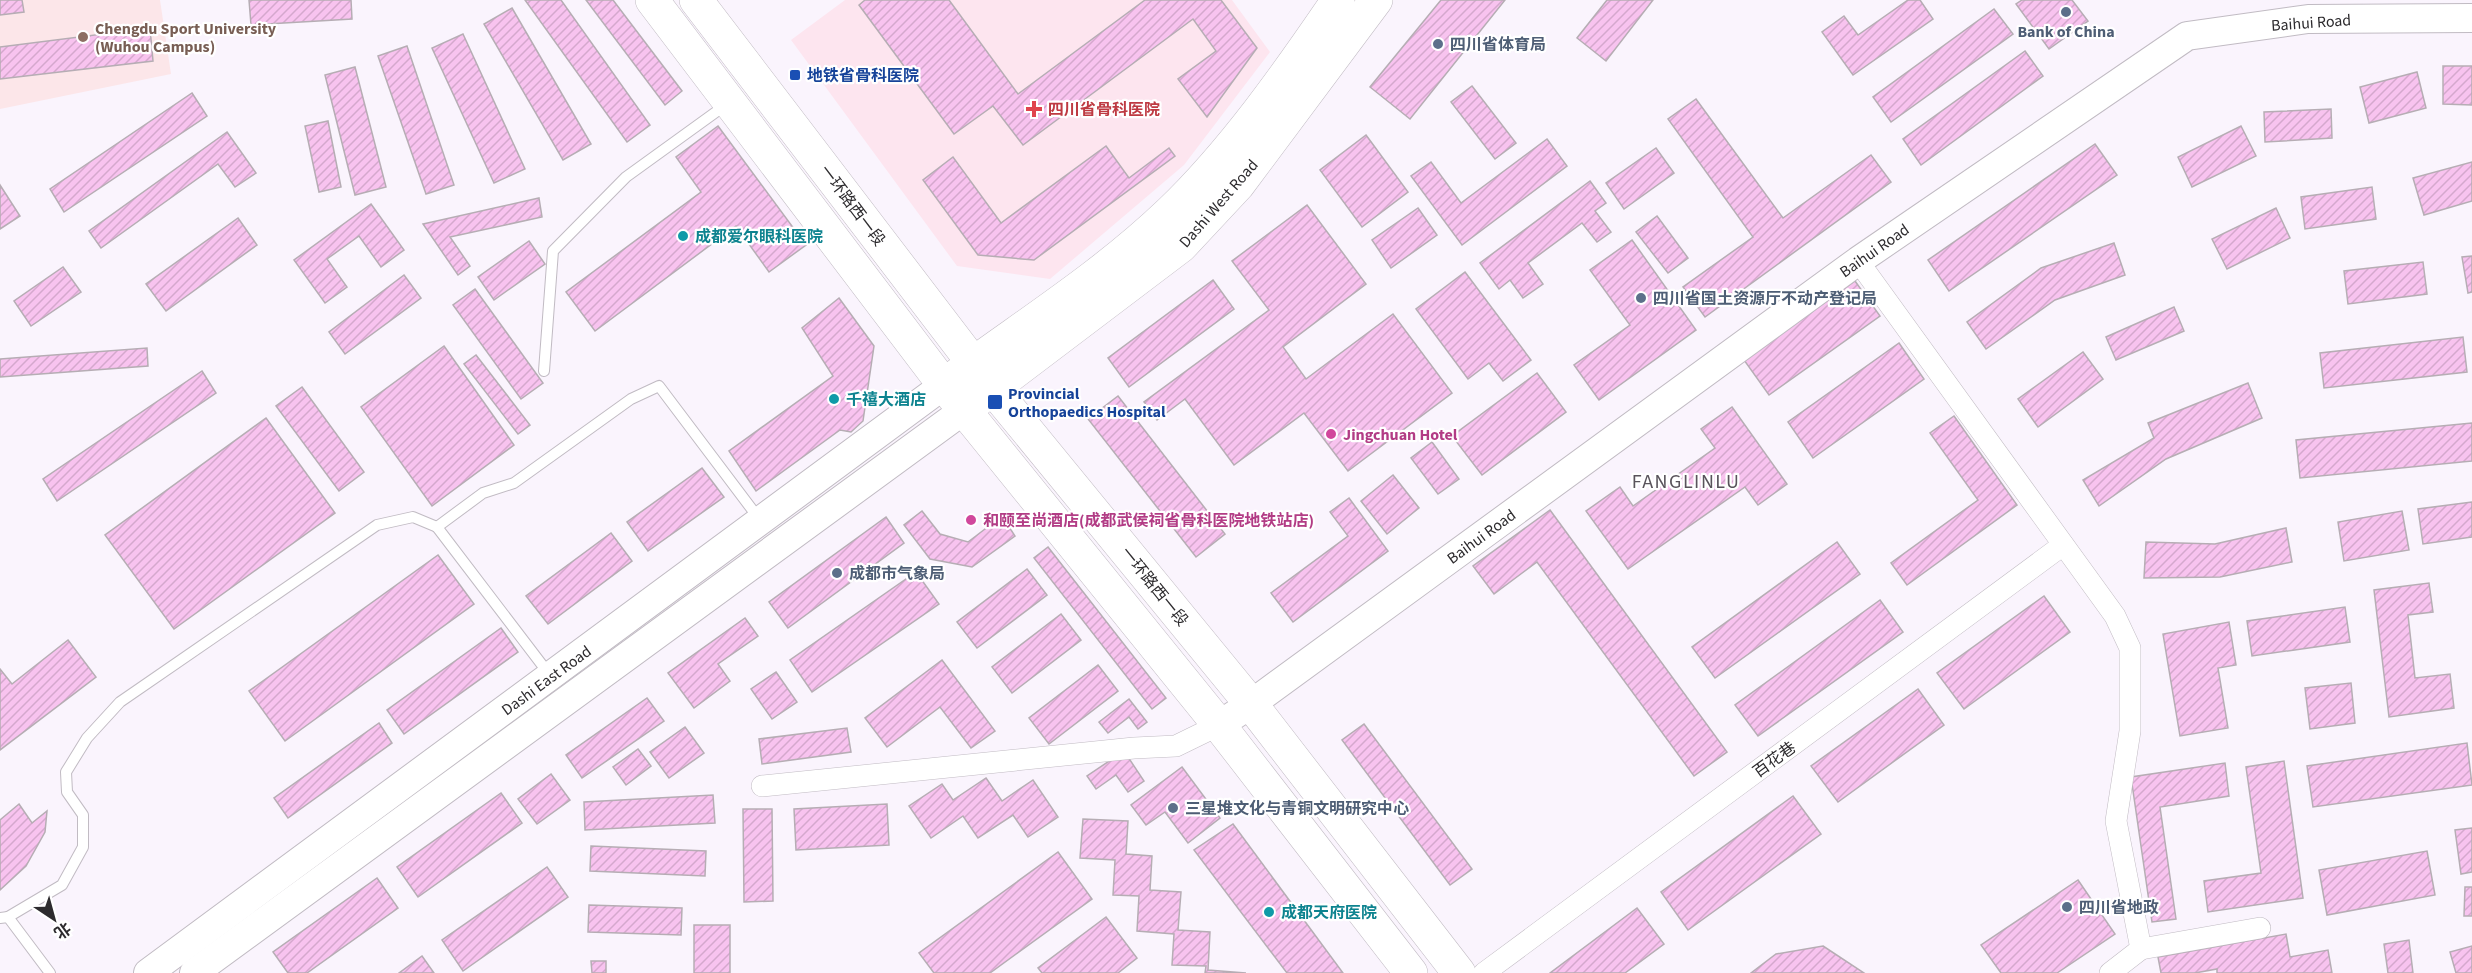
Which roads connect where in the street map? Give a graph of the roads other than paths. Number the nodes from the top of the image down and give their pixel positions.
1 (652, 0) edge
2 (696, 0) edge
3 (1338, 0) edge
4 (1376, 0) edge
5 (2472, 18) edge
6 (730, 102) junction
7 (1858, 261) junction
8 (973, 363) junction
9 (544, 371) dead end
10 (944, 385) junction
11 (993, 389) junction
12 (964, 410) junction
13 (760, 521) junction
14 (437, 526) junction
15 (2063, 545) junction
16 (551, 676) junction
17 (1251, 704) junction
18 (1219, 725) junction
19 (762, 786) dead end
20 (4, 917) edge
21 (2260, 928) dead end
22 (2141, 949) junction
23 (50, 973) edge
24 (148, 973) edge
25 (194, 973) edge
26 (1411, 973) edge
27 (1459, 973) edge
28 (1484, 973) edge
29 (2110, 973) edge

1 - 6 main road
2 - 8 main road, 一环路西一段
3 - 8 main road, Dashi West Road
4 - 11 main road, Dashi West Road
5 - 7 main road, Baihui Road
6 - 9 lane
6 - 10 main road
7 - 15 street
7 - 17 main road, Baihui Road
8 - 10 main road, Dashi West Road
8 - 11 main road, 一环路西一段
10 - 12 main road
10 - 13 main road, Dashi East Road
11 - 12 main road, Dashi West Road
11 - 17 main road, 一环路西一段
12 - 18 main road
12 - 25 main road, Dashi East Road
13 - 14 lane
13 - 16 main road, Dashi East Road
14 - 16 lane
14 - 20 lane
15 - 22 street
15 - 28 street, 百花巷
16 - 24 main road, Dashi East Road
17 - 18 main road, Baihui Road
17 - 27 main road, 一环路西一段
18 - 19 street
18 - 26 main road
20 - 23 lane
21 - 22 street
22 - 29 street

